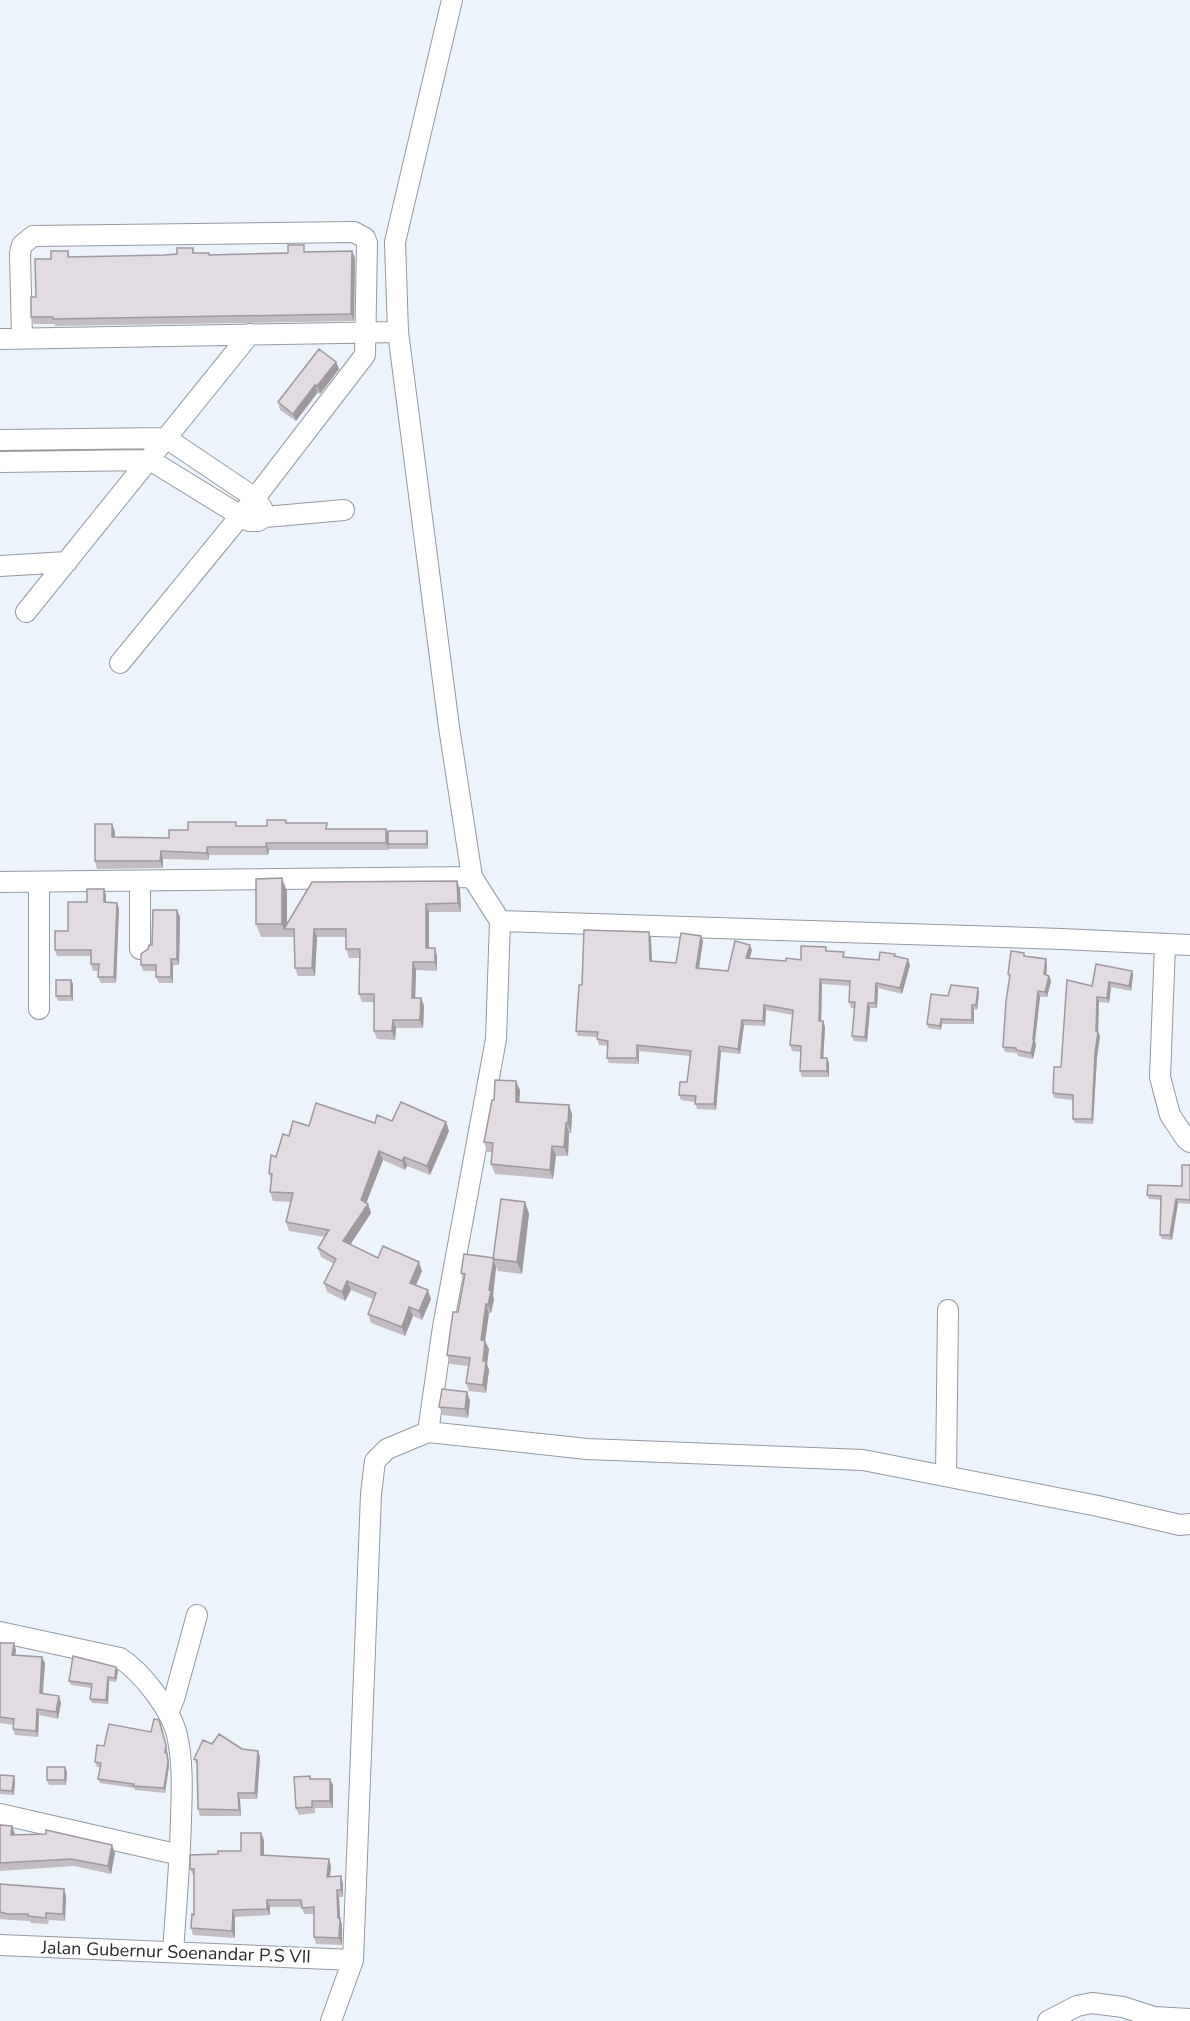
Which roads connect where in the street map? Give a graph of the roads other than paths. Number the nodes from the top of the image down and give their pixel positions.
1 (452, 0) edge
2 (366, 332) junction
3 (398, 332) junction
4 (250, 334) junction
5 (22, 338) junction
6 (0, 339) edge
7 (166, 438) junction
8 (0, 440) edge
9 (150, 460) junction
10 (0, 462) edge
11 (255, 498) junction
12 (344, 510) dead end
13 (240, 516) junction
14 (265, 517) junction
15 (68, 562) junction
16 (0, 566) edge
17 (26, 612) dead end
18 (120, 663) dead end
19 (472, 877) junction
20 (140, 881) junction
21 (0, 882) edge
22 (39, 882) junction
23 (500, 921) junction
24 (1165, 945) junction
25 (1190, 945) edge
26 (140, 949) dead end
27 (39, 1009) dead end
28 (1190, 1142) edge
29 (948, 1310) dead end
30 (428, 1432) junction
31 (946, 1476) junction
32 (1190, 1524) edge
33 (197, 1616) dead end
34 (0, 1632) edge
35 (166, 1703) junction
36 (0, 1814) edge
37 (180, 1855) junction
38 (0, 1945) edge
39 (173, 1952) junction
40 (353, 1960) junction
41 (1190, 2019) edge
42 (331, 2021) edge
43 (1048, 2021) edge

1 - 3 street
2 - 3 street
2 - 4 street
2 - 5 street
2 - 11 street
3 - 19 street
4 - 5 street
4 - 7 street
5 - 6 street
7 - 8 street
7 - 9 street
7 - 11 street
9 - 10 street
9 - 13 street
9 - 15 street
11 - 13 street
11 - 14 street
12 - 14 street
13 - 14 street
13 - 18 street
15 - 16 street
15 - 17 street
19 - 20 street
19 - 23 street
20 - 22 street
20 - 26 street
21 - 22 street
22 - 27 street
23 - 24 street
23 - 30 street
24 - 25 street
24 - 28 street
29 - 31 street
30 - 31 street
30 - 40 street
31 - 32 street
33 - 35 street
34 - 35 street
35 - 37 street
36 - 37 street
37 - 39 street
38 - 39 street, Jalan Gubernur Soenandar P.S VII
39 - 40 street, Jalan Gubernur Soenandar P.S VII
40 - 42 street
41 - 43 street

